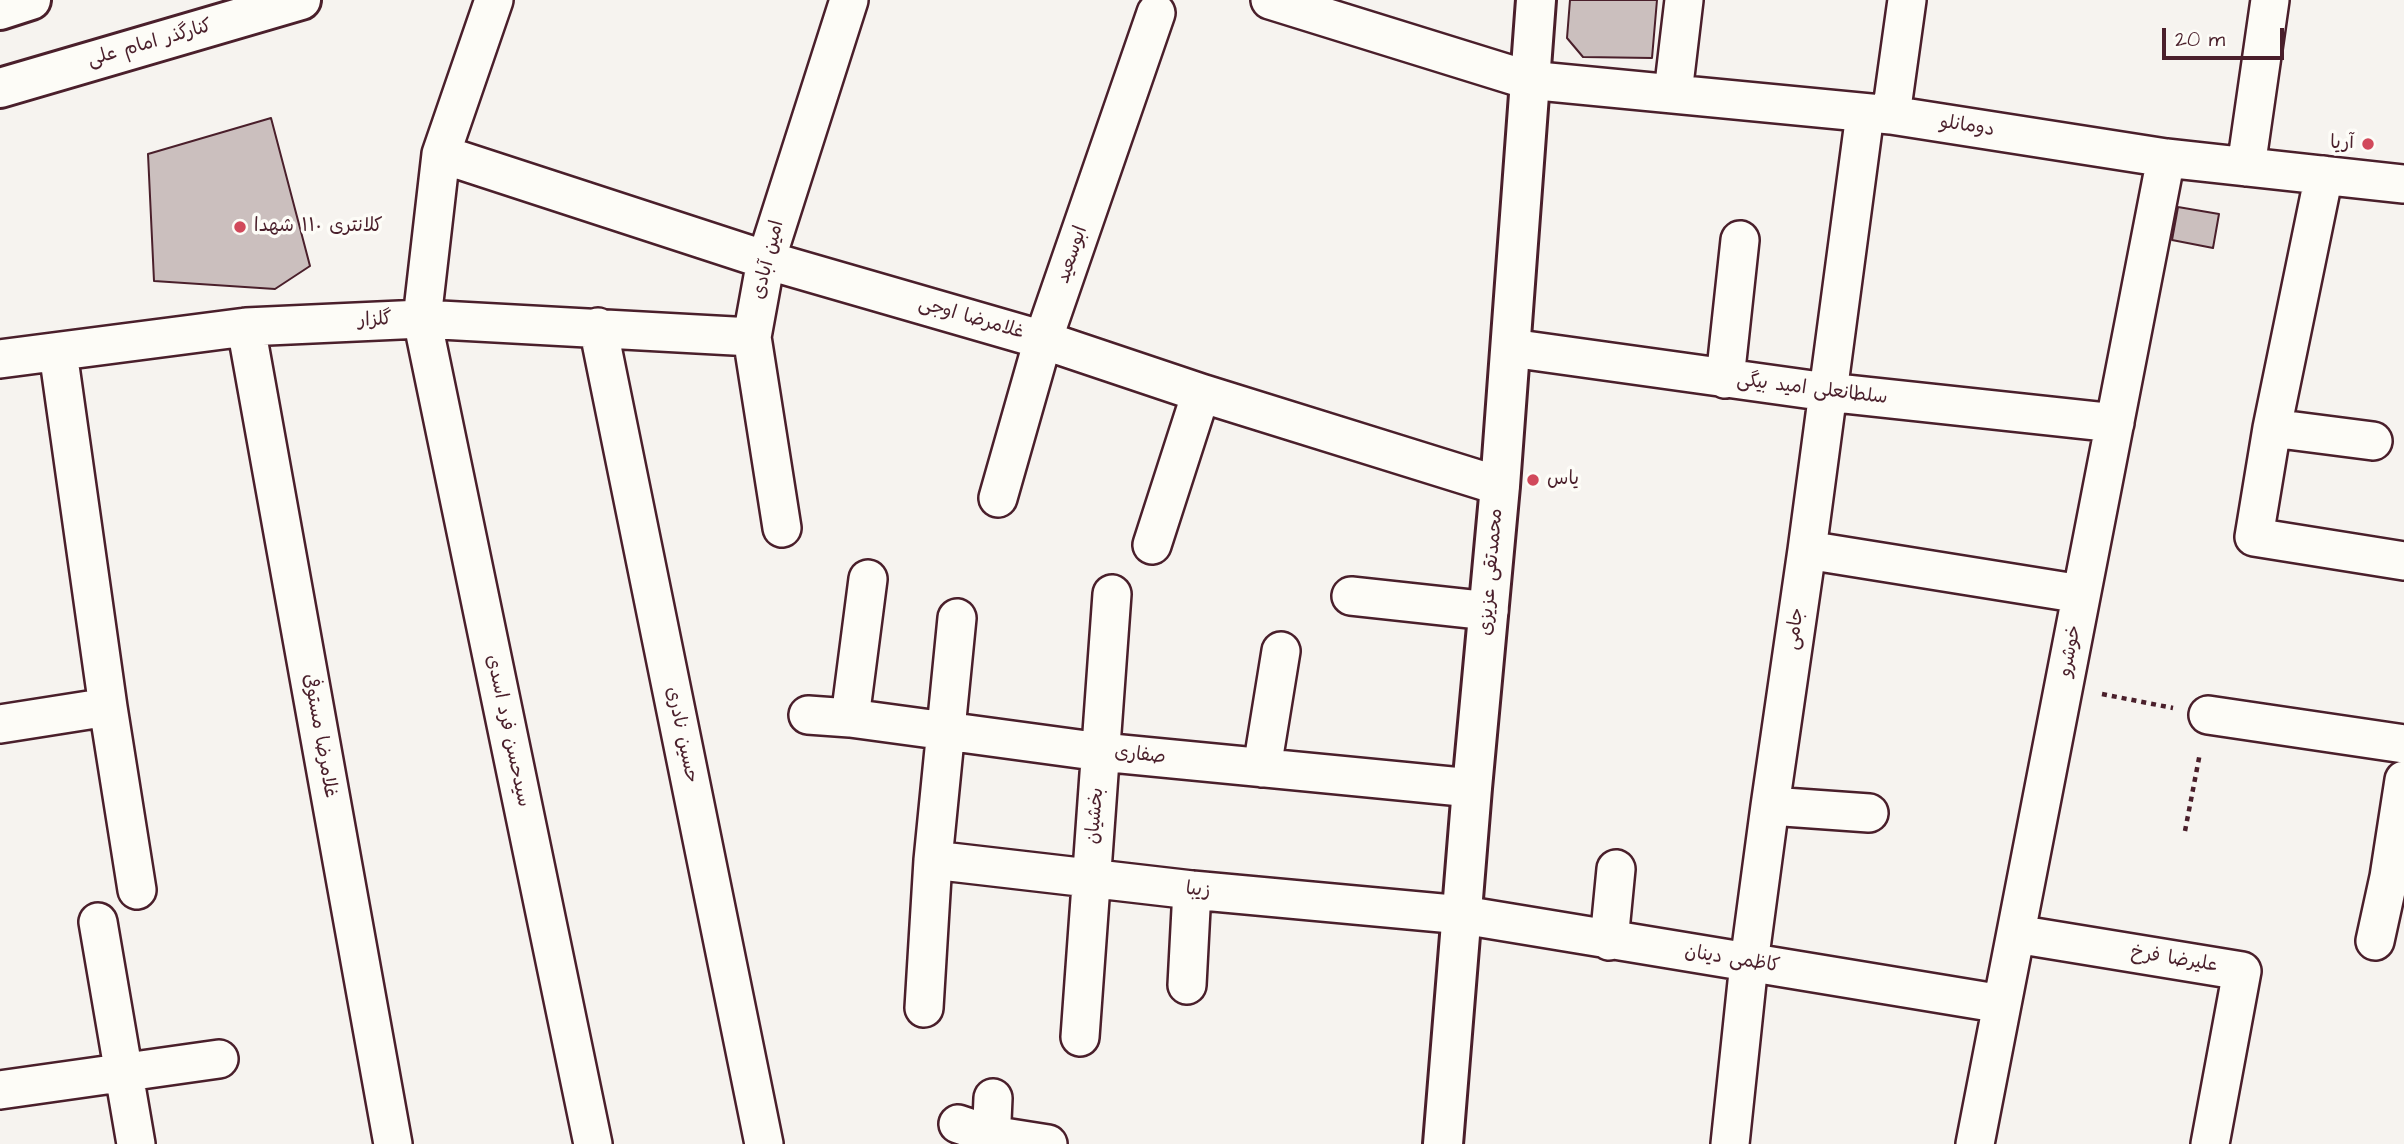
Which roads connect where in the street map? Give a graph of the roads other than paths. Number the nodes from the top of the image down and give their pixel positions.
1 (31, 0) edge
2 (301, 0) edge
3 (494, 0) edge
4 (849, 0) edge
5 (1269, 0) edge
6 (1536, 0) edge
7 (1684, 0) edge
8 (1907, 0) edge
9 (2270, 0) edge
10 (0, 10) edge
11 (1156, 13) dead end
12 (1528, 80) junction
13 (0, 88) edge
14 (1674, 93) junction
15 (1878, 115) junction
16 (441, 154) junction
17 (2166, 158) junction
18 (2246, 167) junction
19 (2323, 174) junction
20 (2404, 184) edge
21 (1740, 240) dead end
22 (766, 260) junction
23 (422, 318) junction
24 (246, 327) junction
25 (598, 327) junction
26 (752, 337) junction
27 (1043, 340) junction
28 (1511, 348) junction
29 (58, 352) junction
30 (0, 359) edge
31 (1725, 379) junction
32 (1827, 392) junction
33 (1201, 393) junction
34 (2115, 423) junction
35 (2272, 428) junction
36 (2373, 440) dead end
37 (1500, 486) junction
38 (998, 499) dead end
39 (782, 528) dead end
40 (1152, 545) dead end
41 (1807, 550) junction
42 (2404, 561) edge
43 (868, 579) dead end
44 (1112, 594) dead end
45 (2081, 594) junction
46 (1351, 596) dead end
47 (1489, 611) junction
48 (957, 618) dead end
49 (1281, 651) dead end
50 (108, 707) junction
51 (2208, 715) road end
52 (808, 716) dead end
53 (850, 718) junction
54 (0, 724) edge
55 (946, 730) junction
56 (2404, 744) edge
57 (1101, 752) junction
58 (1262, 768) junction
59 (2404, 780) edge
60 (1472, 788) junction
61 (1770, 806) junction
62 (1869, 813) dead end
63 (933, 860) junction
64 (1616, 869) dead end
65 (2397, 878) edge
66 (1091, 879) junction
67 (137, 890) dead end
68 (1192, 891) junction
69 (1463, 915) junction
70 (98, 922) dead end
71 (2016, 934) junction
72 (1609, 941) junction
73 (2375, 941) dead end
74 (1749, 962) junction
75 (1187, 985) dead end
76 (2002, 1004) junction
77 (924, 1009) dead end
78 (1080, 1037) dead end
79 (219, 1059) dead end
80 (124, 1072) junction
81 (0, 1090) edge
82 (993, 1098) dead end
83 (980, 1134) edge
84 (136, 1144) edge
85 (393, 1144) edge
86 (593, 1144) edge
87 (764, 1144) edge
88 (1048, 1144) edge
89 (1443, 1144) edge
90 (1730, 1144) edge
91 (1975, 1144) edge
92 (2210, 1144) edge

1 - 10 main road
2 - 13 main road, کنارگذر امام علی
3 - 16 street, سیدحسن فرد اسدی
4 - 22 street, امین آبادی
5 - 12 street, دومانلو
6 - 12 main road, محمدتقی عزیزی
7 - 14 street
8 - 15 street, جامی
9 - 18 street
11 - 27 street, ابوسعید
12 - 14 street, دومانلو
12 - 28 main road, محمدتقی عزیزی
14 - 15 street, دومانلو
15 - 17 street, دومانلو
15 - 32 street, جامی
16 - 22 street, غلامرضا اوجی
16 - 23 street, سیدحسن فرد اسدی
17 - 18 street, دومانلو
17 - 34 street, خوشرو
18 - 19 street, دومانلو
19 - 20 street, دومانلو
19 - 35 street
21 - 31 street
22 - 26 street, امین آبادی
22 - 27 street, غلامرضا اوجی
23 - 24 street, گلزار
23 - 25 street, گلزار
23 - 86 street, سیدحسن فرد اسدی
24 - 29 street, گلزار
24 - 85 street, غلامرضا مستوفی
25 - 26 street, گلزار
25 - 87 street, حسین نادری
26 - 39 street, امین آبادی
27 - 33 street, غلامرضا اوجی
27 - 38 street, ابوسعید
28 - 31 street, سلطانعلی امید بیگی
28 - 37 main road, محمدتقی عزیزی
29 - 30 street, گلزار
29 - 50 street
31 - 32 street, سلطانعلی امید بیگی
32 - 34 street, سلطانعلی امید بیگی
32 - 41 street, جامی
33 - 37 street, غلامرضا اوجی
33 - 40 street
34 - 45 street, خوشرو
35 - 36 street
35 - 42 street
37 - 47 main road, محمدتقی عزیزی
41 - 45 street
41 - 61 street, جامی
43 - 53 street
44 - 57 street, بخشیان
45 - 71 street, خوشرو
46 - 47 street
47 - 60 main road, محمدتقی عزیزی
48 - 55 street
49 - 58 street
50 - 54 street
50 - 67 street
51 - 56 street
52 - 53 street, صفاری
53 - 55 street, صفاری
55 - 57 street, صفاری
55 - 63 street
57 - 58 street, صفاری
57 - 66 street, بخشیان
58 - 60 street, صفاری
59 - 65 street
60 - 69 main road, محمدتقی عزیزی
61 - 62 street
61 - 74 street, جامی
63 - 66 street, زیبا
63 - 77 street
64 - 72 street
65 - 73 street
66 - 68 street, زیبا
66 - 78 street, بخشیان
68 - 69 street, زیبا
68 - 75 street
69 - 72 street, کاظمی دینان
69 - 89 main road, محمدتقی عزیزی
70 - 80 street
71 - 76 street, خوشرو
71 - 92 street, علیرضا فرخ
72 - 74 street, کاظمی دینان
74 - 76 street, کاظمی دینان
74 - 90 street, جامی
76 - 91 street, خوشرو
79 - 80 street
80 - 81 street
80 - 84 street
82 - 83 street
83 - 88 street

